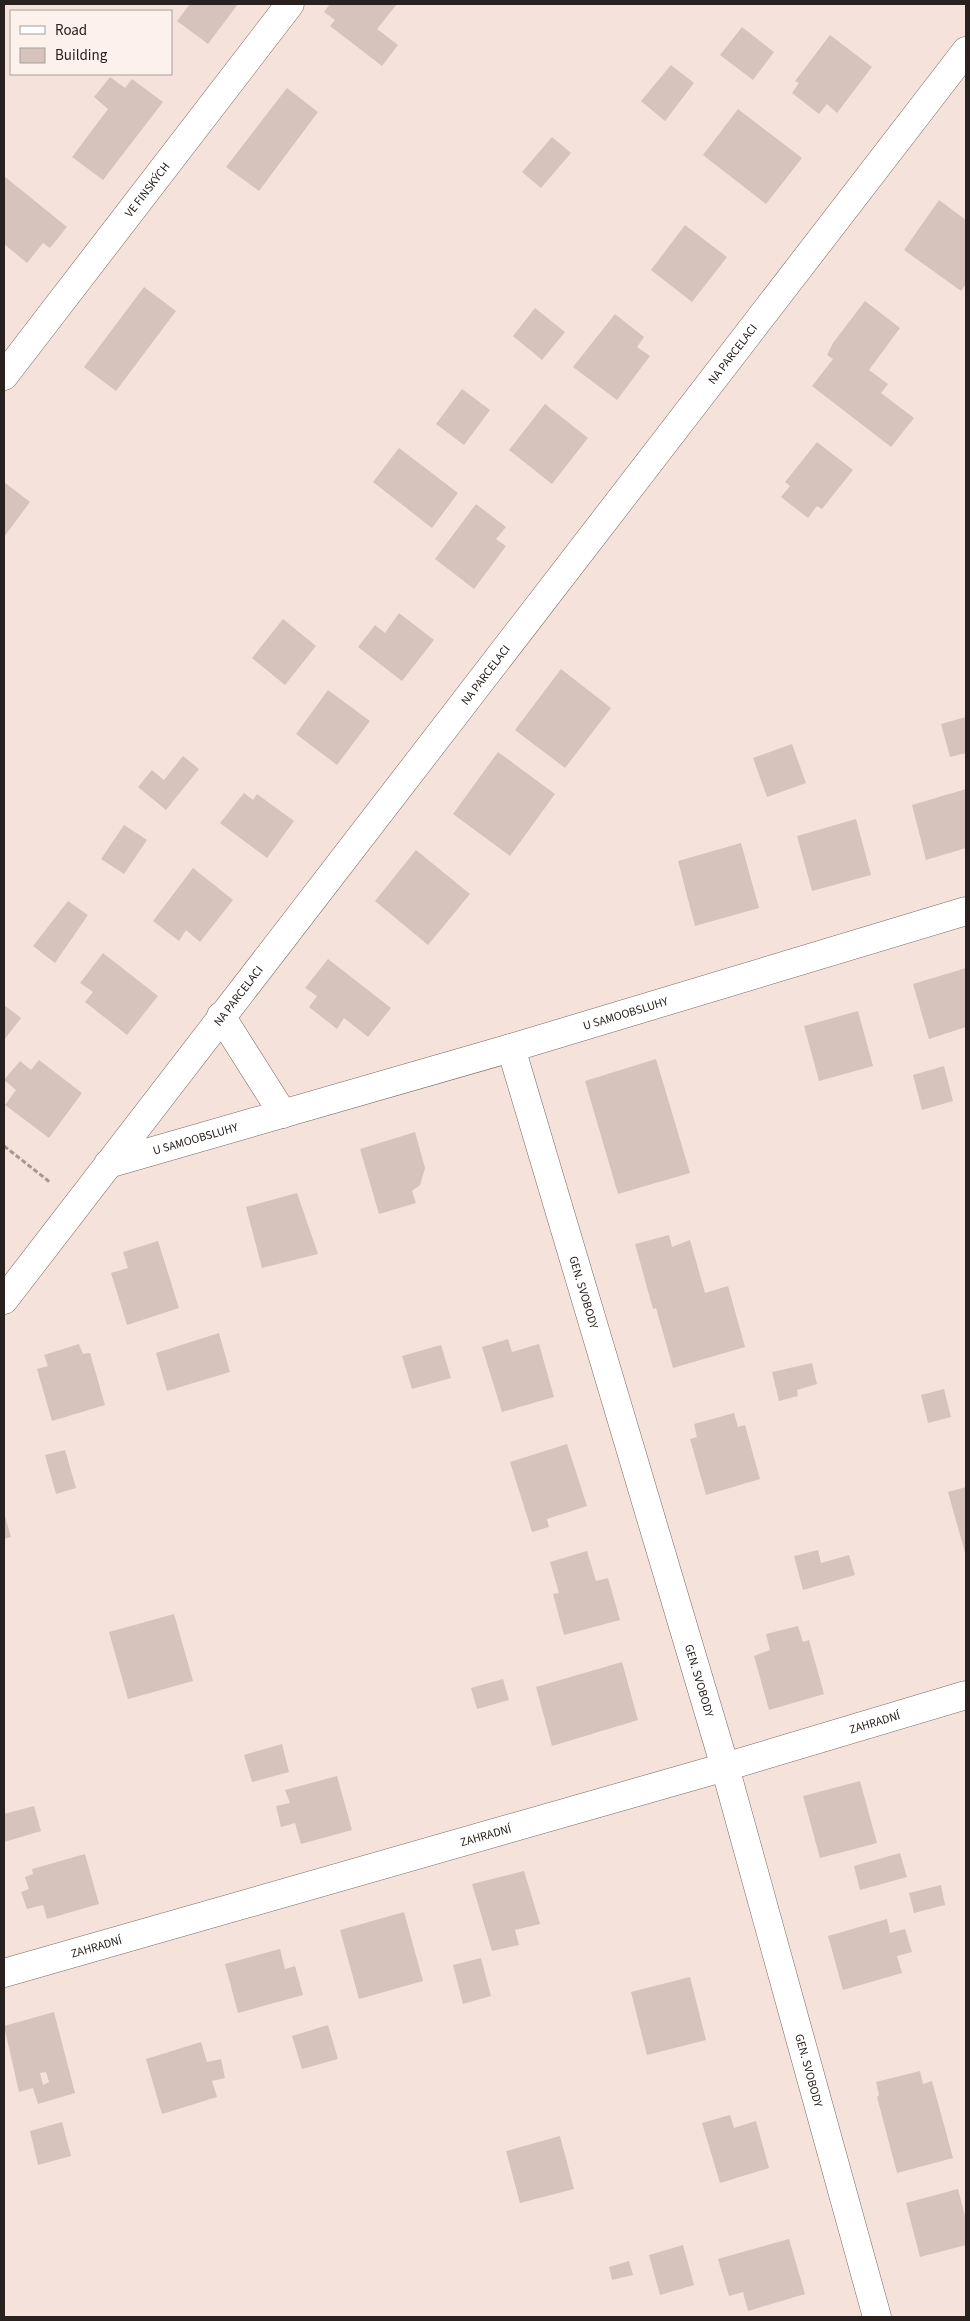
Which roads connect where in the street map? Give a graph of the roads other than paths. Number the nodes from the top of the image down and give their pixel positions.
1 (290, 4) edge
2 (966, 50) edge
3 (4, 376) edge
4 (966, 912) edge
5 (221, 1016) junction
6 (511, 1048) junction
7 (283, 1114) junction
8 (108, 1164) junction
9 (4, 1300) edge
10 (966, 1695) edge
11 (724, 1767) junction
12 (4, 1972) edge
13 (877, 2317) edge

1 - 3 street, VE FINSKÝCH
2 - 5 street, NA PARCELACI
4 - 6 street, U SAMOOBSLUHY
5 - 7 street
5 - 8 street, NA PARCELACI
6 - 7 street, U SAMOOBSLUHY
6 - 11 street, GEN. SVOBODY
7 - 8 street, U SAMOOBSLUHY
8 - 9 street, NA PARCELACI
10 - 11 street, ZAHRADNÍ
11 - 12 street, ZAHRADNÍ
11 - 13 street, GEN. SVOBODY

